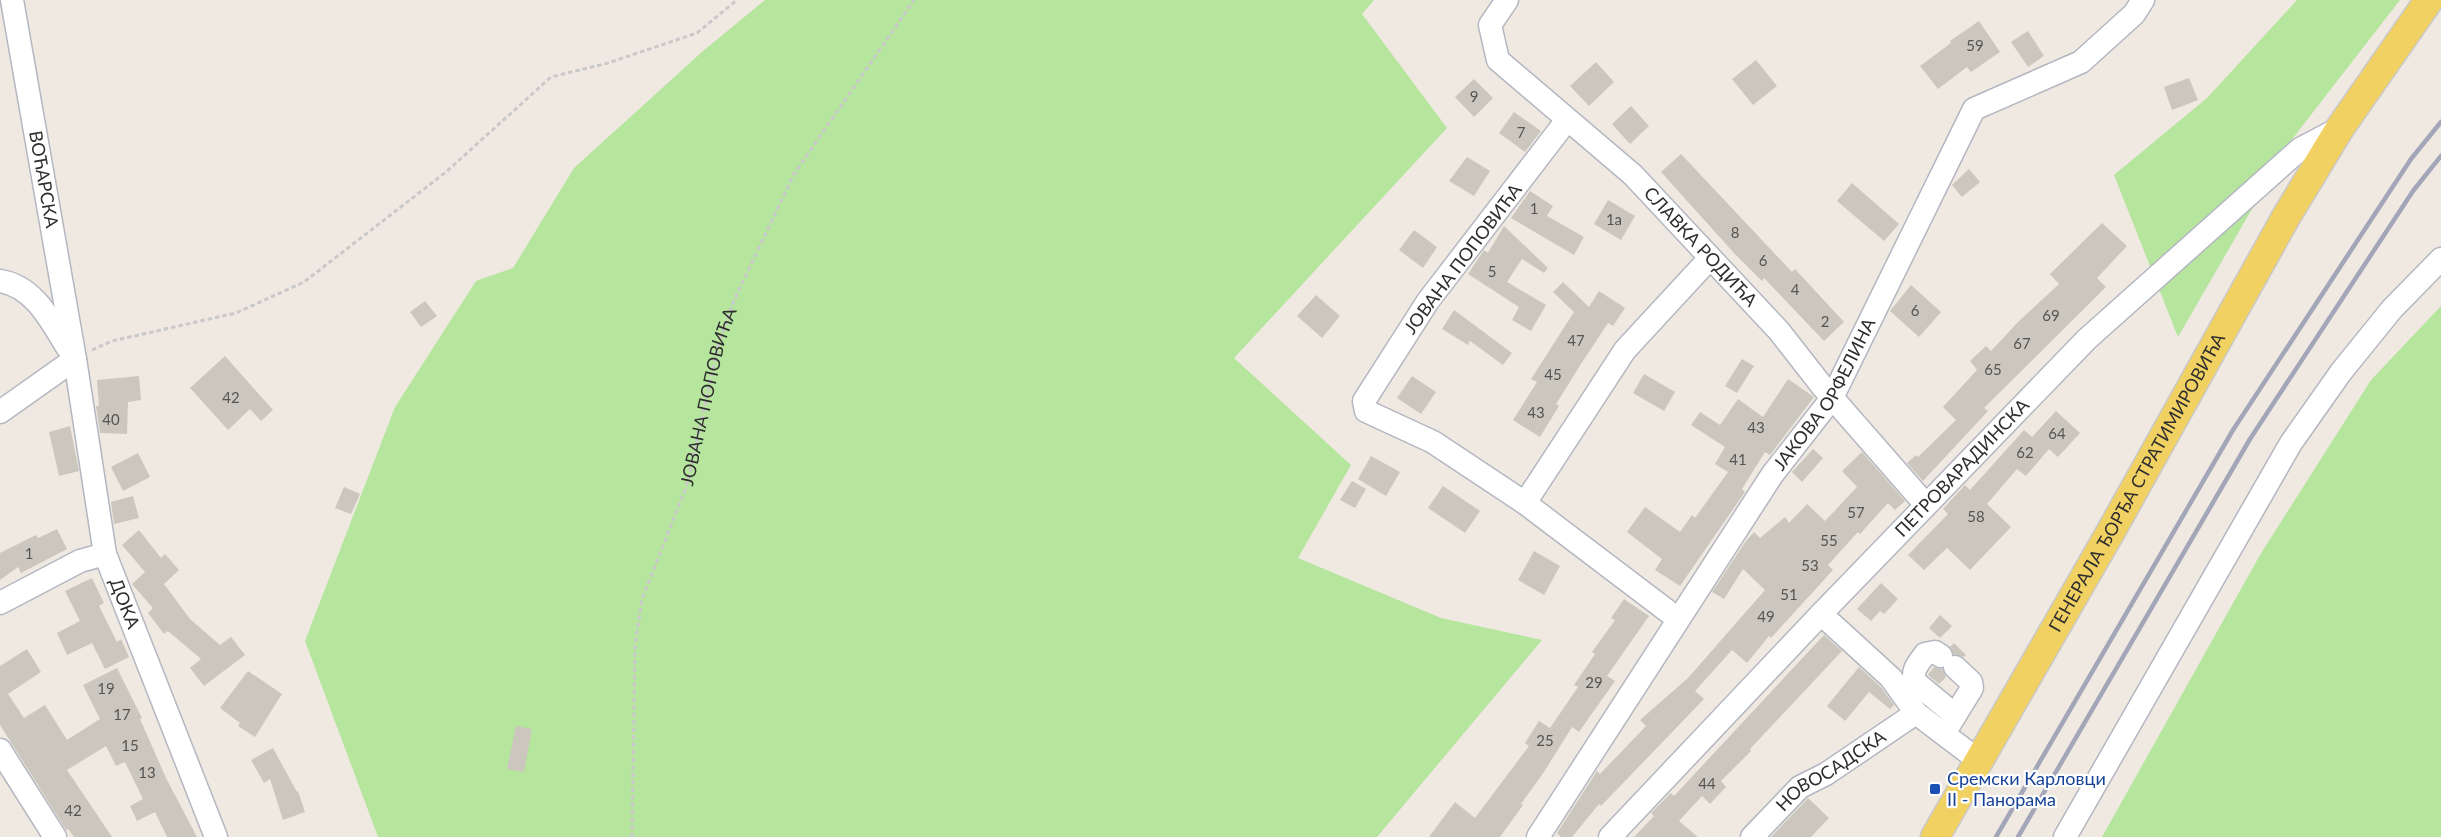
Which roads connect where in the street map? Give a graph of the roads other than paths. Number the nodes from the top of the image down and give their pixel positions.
1 (12, 0) edge
2 (1507, 0) edge
3 (2143, 0) edge
4 (2429, 0) edge
5 (1567, 120) junction
6 (2340, 128) junction
7 (1710, 258) junction
8 (2441, 259) edge
9 (0, 281) edge
10 (75, 359) junction
11 (1832, 398) junction
12 (0, 412) edge
13 (1525, 503) junction
14 (1926, 505) junction
15 (105, 554) junction
16 (0, 603) edge
17 (1821, 614) junction
18 (1678, 619) junction
19 (1916, 713) junction
20 (1950, 724) junction
21 (0, 750) edge
22 (1978, 760) junction
23 (55, 837) edge
24 (216, 837) edge
25 (1538, 837) edge
26 (1610, 837) edge
27 (1752, 837) edge
28 (1935, 837) edge
29 (2065, 837) edge

1 - 10 street, ВОЋАРСКА
2 - 5 street, СЛАВКА РОДИЋА
3 - 11 street, ЈАКОВА ОРФЕЛИНА
4 - 6 main road, ГЕНЕРАЛА ЂОРЂА СТРАТИМИРОВИЋА
5 - 7 street, СЛАВКА РОДИЋА
5 - 13 street, ЈОВАНА ПОПОВИЋА
6 - 14 street, ПЕТРОВАРАДИНСКА
6 - 22 main road, ГЕНЕРАЛА ЂОРЂА СТРАТИМИРОВИЋА
7 - 11 street, СЛАВКА РОДИЋА
7 - 13 street
8 - 29 street
9 - 10 street
10 - 12 street
10 - 15 street, ДОКА
11 - 14 street, СЛАВКА РОДИЋА
11 - 18 street, ЈАКОВА ОРФЕЛИНА
13 - 18 street
14 - 17 street, ПЕТРОВАРАДИНСКА
15 - 16 street
15 - 24 street, ДОКА
17 - 19 street
17 - 26 street, ПЕТРОВАРАДИНСКА
18 - 25 street, ЈАКОВА ОРФЕЛИНА
19 - 20 street
19 - 27 street, НОВОСАДСКА
20 - 20 street
20 - 22 street
21 - 23 street
22 - 28 main road, ГЕНЕРАЛА ЂОРЂА СТРАТИМИРОВИЋА

